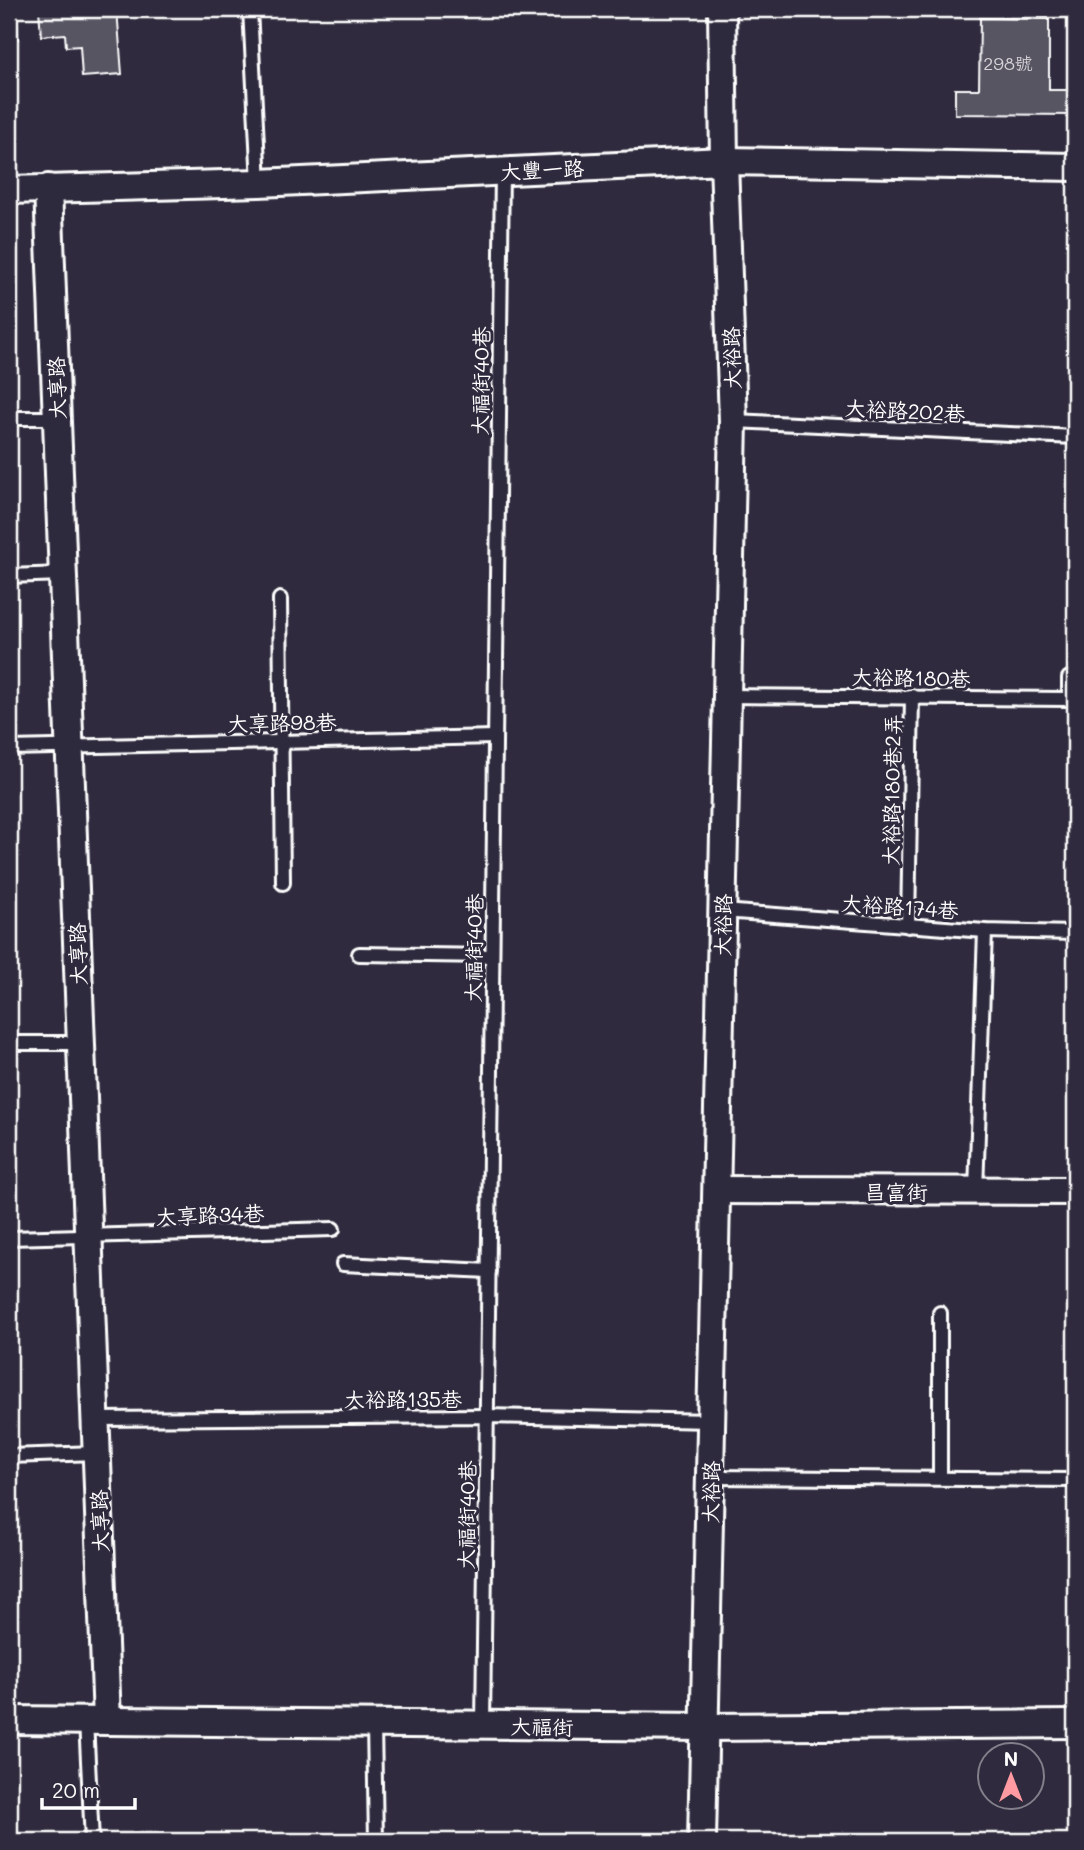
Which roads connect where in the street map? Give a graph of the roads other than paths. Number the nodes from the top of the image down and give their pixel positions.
1 (250, 9) edge
2 (722, 9) edge
3 (724, 161) junction
4 (1075, 167) edge
5 (502, 171) junction
6 (259, 183) junction
7 (48, 188) junction
8 (9, 190) edge
9 (9, 418) edge
10 (57, 418) junction
11 (733, 421) junction
12 (1075, 437) edge
13 (62, 574) junction
14 (9, 576) edge
15 (280, 599) dead end
16 (1075, 678) edge
17 (727, 696) junction
18 (912, 696) junction
19 (495, 737) junction
20 (281, 741) junction
21 (69, 746) junction
22 (9, 748) edge
23 (283, 883) dead end
24 (723, 911) junction
25 (908, 926) junction
26 (985, 932) junction
27 (1075, 933) edge
28 (359, 954) dead end
29 (492, 956) junction
30 (9, 1043) edge
31 (80, 1043) junction
32 (716, 1190) junction
33 (976, 1191) junction
34 (1075, 1191) edge
35 (333, 1229) dead end
36 (88, 1237) junction
37 (9, 1238) edge
38 (343, 1264) dead end
39 (489, 1272) junction
40 (940, 1313) dead end
41 (487, 1416) junction
42 (95, 1419) junction
43 (711, 1422) junction
44 (97, 1453) junction
45 (9, 1456) edge
46 (710, 1477) junction
47 (940, 1479) junction
48 (1075, 1480) edge
49 (9, 1720) edge
50 (96, 1721) junction
51 (374, 1724) junction
52 (1075, 1724) edge
53 (483, 1725) junction
54 (705, 1727) junction
55 (92, 1841) edge
56 (376, 1841) edge
57 (702, 1841) edge

1 - 6 lane
2 - 3 street, 大裕路
3 - 4 street, 大豐一路
3 - 5 street, 大豐一路
3 - 11 street, 大裕路
5 - 6 street, 大豐一路
5 - 19 lane, 大福街40巷
6 - 7 street, 大豐一路
7 - 8 street, 大豐一路
7 - 10 street, 大享路
9 - 10 lane
10 - 13 street, 大享路
11 - 12 lane, 大裕路202巷
11 - 17 street, 大裕路
13 - 14 lane
13 - 21 street, 大享路
15 - 20 lane
16 - 18 lane, 大裕路180巷
17 - 18 lane, 大裕路180巷
17 - 24 street, 大裕路
18 - 25 lane, 大裕路180巷2弄
19 - 20 lane, 大享路98巷
19 - 29 lane, 大福街40巷
20 - 21 lane, 大享路98巷
20 - 23 lane
21 - 22 lane, 大享路98巷
21 - 31 street, 大享路
24 - 25 lane, 大裕路174巷
24 - 32 street, 大裕路
25 - 26 lane, 大裕路174巷
26 - 27 lane, 大裕路174巷
26 - 33 lane
28 - 29 lane
29 - 39 lane, 大福街40巷
30 - 31 lane
31 - 36 street, 大享路
32 - 33 street, 昌富街
32 - 43 street, 大裕路
33 - 34 street, 昌富街
35 - 36 lane, 大享路34巷
36 - 37 lane, 大享路34巷
36 - 42 street, 大享路
38 - 39 lane
39 - 41 lane, 大福街40巷
40 - 47 lane
41 - 42 lane, 大裕路135巷
41 - 43 lane, 大裕路135巷
41 - 53 lane, 大福街40巷
42 - 44 street, 大享路
43 - 46 street, 大裕路
44 - 45 lane
44 - 50 street, 大享路
46 - 47 lane
46 - 54 street, 大裕路
47 - 48 lane
49 - 50 street, 大福街
50 - 51 street, 大福街
50 - 55 lane
51 - 53 street, 大福街
51 - 56 lane
52 - 54 street, 大福街
53 - 54 street, 大福街
54 - 57 street, 大裕路

